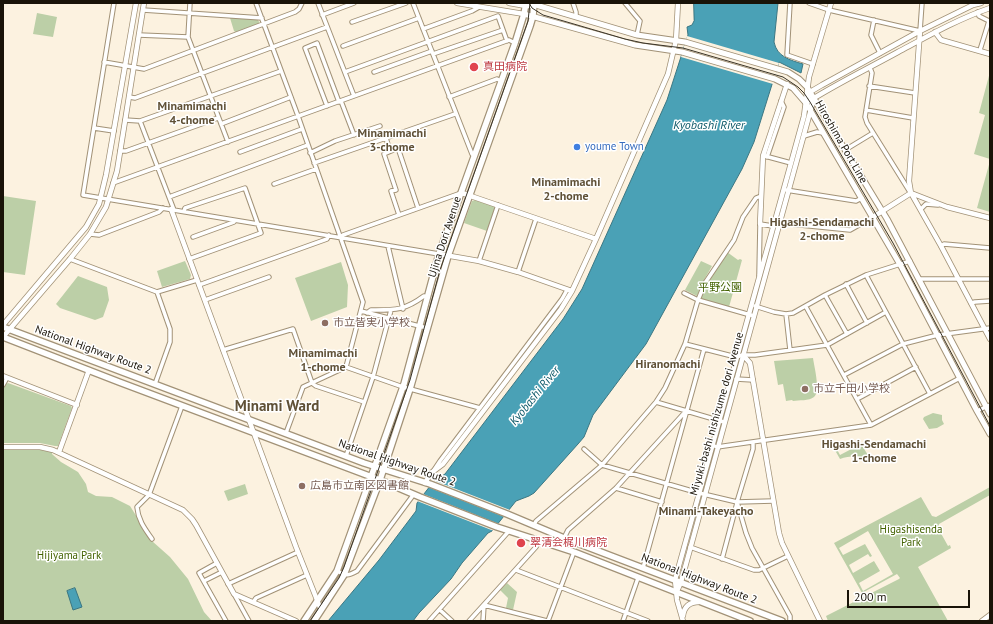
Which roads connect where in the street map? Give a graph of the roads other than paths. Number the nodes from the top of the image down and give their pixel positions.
1 (114, 3) edge
2 (136, 3) edge
3 (144, 3) edge
4 (190, 3) edge
5 (256, 3) edge
6 (302, 3) edge
7 (318, 3) edge
8 (354, 3) edge
9 (406, 3) edge
10 (413, 3) edge
11 (457, 3) edge
12 (509, 3) edge
13 (573, 3) edge
14 (625, 3) edge
15 (678, 3) edge
16 (790, 3) edge
17 (810, 3) edge
18 (831, 3) edge
19 (922, 3) edge
20 (981, 3) edge
21 (526, 4) edge
22 (535, 4) edge
23 (479, 7) junction
24 (990, 8) edge
25 (143, 10) junction
26 (829, 10) junction
27 (978, 12) junction
28 (190, 13) junction
29 (524, 14) junction
30 (322, 15) junction
31 (533, 16) junction
32 (576, 17) junction
33 (262, 18) junction
34 (418, 18) junction
35 (874, 20) junction
36 (352, 22) dead end
37 (264, 24) junction
38 (327, 27) junction
39 (423, 29) junction
40 (503, 30) junction
41 (920, 31) junction
42 (935, 32) junction
43 (139, 35) junction
44 (637, 35) junction
45 (188, 37) junction
46 (676, 40) junction
47 (428, 41) junction
48 (507, 41) junction
49 (918, 41) junction
50 (515, 43) junction
51 (343, 46) dead end
52 (273, 48) junction
53 (980, 50) junction
54 (193, 51) junction
55 (674, 51) junction
56 (432, 53) junction
57 (880, 53) junction
58 (990, 54) edge
59 (104, 62) junction
60 (813, 64) junction
61 (125, 66) junction
62 (437, 66) junction
63 (134, 68) junction
64 (870, 68) junction
65 (281, 71) junction
66 (345, 72) junction
67 (374, 72) dead end
68 (201, 73) junction
69 (502, 81) junction
70 (787, 84) junction
71 (869, 86) junction
72 (807, 87) junction
73 (810, 92) junction
74 (915, 93) junction
75 (210, 96) junction
76 (354, 96) junction
77 (129, 97) junction
78 (291, 97) junction
79 (449, 97) junction
80 (814, 98) junction
81 (340, 101) junction
82 (806, 103) junction
83 (327, 106) junction
84 (866, 110) junction
85 (811, 111) junction
86 (456, 114) junction
87 (298, 116) junction
88 (218, 118) junction
89 (913, 118) junction
90 (125, 120) junction
91 (140, 121) junction
92 (221, 124) junction
93 (380, 126) dead end
94 (94, 128) junction
95 (302, 129) junction
96 (114, 131) junction
97 (823, 133) junction
98 (873, 133) junction
99 (354, 135) junction
100 (804, 136) junction
101 (386, 138) junction
102 (149, 142) junction
103 (228, 142) junction
104 (308, 146) junction
105 (845, 150) junction
106 (120, 151) junction
107 (390, 151) junction
108 (240, 152) dead end
109 (310, 152) junction
110 (765, 156) junction
111 (475, 157) junction
112 (314, 163) junction
113 (791, 163) junction
114 (159, 167) junction
115 (316, 168) junction
116 (113, 184) junction
117 (274, 184) dead end
118 (786, 190) junction
119 (462, 193) junction
120 (911, 193) junction
121 (469, 195) junction
122 (761, 196) junction
123 (169, 197) junction
124 (101, 198) junction
125 (862, 198) junction
126 (109, 199) junction
127 (498, 205) junction
128 (946, 207) junction
129 (163, 208) junction
130 (418, 208) junction
131 (172, 209) junction
132 (921, 210) junction
133 (184, 211) junction
134 (882, 211) junction
135 (399, 215) junction
136 (873, 217) junction
137 (990, 218) edge
138 (536, 219) junction
139 (234, 220) junction
140 (780, 222) junction
141 (259, 224) junction
142 (760, 224) junction
143 (773, 226) junction
144 (90, 234) junction
145 (329, 236) junction
146 (193, 237) dead end
147 (340, 237) junction
148 (596, 239) junction
149 (388, 246) junction
150 (941, 246) junction
151 (990, 248) edge
152 (439, 254) junction
153 (448, 256) junction
154 (189, 259) junction
155 (70, 260) junction
156 (479, 261) junction
157 (910, 261) junction
158 (900, 264) junction
159 (518, 272) junction
160 (866, 275) junction
161 (269, 277) dead end
162 (759, 278) junction
163 (919, 279) junction
164 (958, 279) junction
165 (990, 279) edge
166 (198, 282) junction
167 (846, 284) junction
168 (569, 290) junction
169 (157, 292) junction
170 (684, 293) dead end
171 (825, 295) junction
172 (428, 297) junction
173 (205, 300) junction
174 (698, 300) junction
175 (990, 301) edge
176 (971, 303) junction
177 (754, 305) junction
178 (806, 307) junction
179 (403, 309) junction
180 (391, 310) junction
181 (361, 311) junction
182 (886, 312) junction
183 (368, 313) junction
184 (786, 314) junction
185 (751, 316) junction
186 (389, 318) junction
187 (867, 323) junction
188 (3, 326) edge
189 (420, 326) junction
190 (427, 328) junction
191 (987, 328) edge
192 (10, 329) junction
193 (847, 334) junction
194 (948, 334) junction
195 (938, 335) junction
196 (3, 337) edge
197 (990, 339) edge
198 (685, 344) junction
199 (903, 344) junction
200 (827, 345) junction
201 (704, 349) junction
202 (223, 350) junction
203 (790, 350) junction
204 (743, 355) junction
205 (736, 357) junction
206 (346, 367) junction
207 (916, 367) junction
208 (89, 370) junction
209 (844, 375) junction
210 (5, 377) edge
211 (373, 377) junction
212 (960, 378) junction
213 (736, 379) junction
214 (753, 380) junction
215 (312, 383) junction
216 (155, 384) junction
217 (3, 385) edge
218 (403, 387) junction
219 (410, 389) junction
220 (930, 394) junction
221 (857, 399) junction
222 (364, 402) junction
223 (656, 402) junction
224 (77, 405) junction
225 (182, 406) junction
226 (988, 406) edge
227 (480, 408) junction
228 (687, 411) junction
229 (977, 411) junction
230 (990, 414) edge
231 (249, 419) junction
232 (722, 421) junction
233 (871, 425) junction
234 (254, 433) junction
235 (286, 433) junction
236 (990, 434) edge
237 (763, 441) junction
238 (753, 443) junction
239 (3, 446) edge
240 (715, 446) junction
241 (584, 449) dead end
242 (59, 452) junction
243 (346, 456) junction
244 (602, 465) junction
245 (374, 467) junction
246 (383, 469) junction
247 (434, 471) junction
248 (630, 472) junction
249 (371, 477) junction
250 (380, 480) junction
251 (428, 484) junction
252 (667, 484) junction
253 (616, 488) junction
254 (414, 494) junction
255 (701, 494) junction
256 (149, 495) junction
257 (773, 501) junction
258 (662, 502) junction
259 (737, 502) junction
260 (534, 525) junction
261 (509, 531) junction
262 (564, 538) junction
263 (152, 539) dead end
264 (540, 540) junction
265 (690, 547) junction
266 (298, 552) junction
267 (574, 552) junction
268 (788, 556) junction
269 (722, 559) junction
270 (217, 563) junction
271 (643, 568) junction
272 (763, 568) junction
273 (516, 570) junction
274 (337, 571) junction
275 (220, 573) dead end
276 (307, 575) junction
277 (344, 575) junction
278 (638, 578) junction
279 (204, 581) junction
280 (678, 581) junction
281 (228, 584) junction
282 (561, 588) junction
283 (676, 592) junction
284 (234, 594) junction
285 (254, 602) junction
286 (317, 602) junction
287 (702, 603) junction
288 (484, 605) junction
289 (321, 610) junction
290 (440, 610) junction
291 (625, 613) junction
292 (990, 615) edge
293 (683, 620) edge
294 (226, 621) edge
295 (249, 621) edge
296 (296, 621) edge
297 (304, 621) edge
298 (314, 621) edge
299 (429, 621) edge
300 (452, 621) edge
301 (469, 621) edge
302 (483, 621) edge
303 (548, 621) edge
304 (623, 621) edge
305 (648, 621) edge
306 (748, 621) edge
307 (782, 621) edge
308 (790, 621) edge
309 (820, 621) edge
310 (982, 621) edge

1 - 59 street
2 - 61 street
3 - 25 street
4 - 28 street
5 - 33 street
6 - 37 street
7 - 30 street
8 - 30 street
9 - 36 street
10 - 34 street
11 - 23 street
12 - 21 street
13 - 32 street
14 - 44 street
15 - 46 street
16 - 60 street
17 - 26 street
18 - 26 street
19 - 41 street
20 - 41 street
21 - 22 main road, Hiroshima Port Line
21 - 29 main road, Ujina Dori Avenue
22 - 31 main road, Ujina Dori Avenue
22 - 32 main road, Hiroshima Port Line
23 - 29 street
23 - 39 street
24 - 27 street
25 - 28 street
25 - 43 street
26 - 35 street
26 - 60 street
27 - 42 street
27 - 53 street
28 - 33 street
28 - 45 street
29 - 31 main road, Hiroshima Port Line
29 - 50 main road, Ujina Dori Avenue
30 - 38 street
31 - 55 main road, Hiroshima Port Line
31 - 121 main road, Ujina Dori Avenue
32 - 44 main road, Hiroshima Port Line
33 - 37 street
34 - 39 street
34 - 51 street
35 - 41 street
35 - 57 street
37 - 52 street
37 - 54 street
38 - 52 street
38 - 66 street
39 - 47 street
40 - 47 street
40 - 48 street
40 - 56 street
41 - 49 street
41 - 57 street
42 - 49 street
42 - 53 street
43 - 45 street
43 - 63 street
44 - 46 main road, Hiroshima Port Line
45 - 54 street
46 - 55 street
46 - 72 main road, Hiroshima Port Line
47 - 56 street
47 - 66 street
48 - 50 street
48 - 62 street
49 - 64 street
49 - 74 street
50 - 69 main road, Ujina Dori Avenue
52 - 65 street
52 - 68 street
53 - 58 street
54 - 63 street
54 - 68 street
55 - 70 main road, Hiroshima Port Line
55 - 148 street
56 - 62 street
56 - 67 street
57 - 73 street
59 - 61 street
59 - 94 street
60 - 72 street
61 - 63 street
61 - 96 street
62 - 76 street
62 - 79 street
63 - 77 street
64 - 71 street
64 - 80 street
65 - 75 street
65 - 78 street
66 - 76 street
68 - 75 street
68 - 77 street
69 - 79 street
69 - 111 main road, Ujina Dori Avenue
70 - 82 main road, Hiroshima Port Line
70 - 110 street
71 - 74 street
71 - 84 street
72 - 73 main road, Hiroshima Port Line
72 - 82 street
73 - 80 main road, Hiroshima Port Line
73 - 82 street
74 - 89 street
75 - 88 street
75 - 91 street
76 - 81 street
77 - 90 street
78 - 87 street
78 - 92 street
79 - 86 street
80 - 82 street
80 - 85 street, Miyuki-bashi nishizume dori Avenue
80 - 105 main road, Hiroshima Port Line
81 - 83 street
81 - 83 street
81 - 99 street
82 - 85 main road, Hiroshima Port Line
82 - 113 street, Miyuki-bashi nishizume dori Avenue
83 - 87 street
84 - 89 street
84 - 98 street
85 - 97 main road, Hiroshima Port Line
85 - 100 street, Miyuki-bashi nishizume dori Avenue
86 - 101 street
86 - 111 street
87 - 95 street
87 - 103 street
88 - 92 street
88 - 102 street
89 - 120 street
90 - 91 street
90 - 106 street
91 - 102 street
92 - 103 street
93 - 99 street
94 - 96 street
94 - 124 street
95 - 104 street
95 - 108 street
96 - 124 street
97 - 100 street
97 - 125 main road, Hiroshima Port Line
98 - 105 street
98 - 120 street
99 - 109 street
100 - 118 street, Miyuki-bashi nishizume dori Avenue
101 - 107 street
101 - 112 street
102 - 106 street
102 - 114 street
103 - 114 street
104 - 109 street
104 - 123 street
105 - 134 main road, Hiroshima Port Line
106 - 116 street
107 - 130 street
107 - 135 street
109 - 112 street
110 - 113 street
110 - 122 street
111 - 119 main road, Ujina Dori Avenue
112 - 115 street
113 - 118 street, Miyuki-bashi nishizume dori Avenue
114 - 116 street
114 - 123 street
115 - 117 street
115 - 147 street
116 - 126 street
118 - 125 street
118 - 140 street, Miyuki-bashi nishizume dori Avenue
118 - 143 street, Miyuki-bashi nishizume dori Avenue
119 - 121 street
119 - 130 street
119 - 152 main road, Ujina Dori Avenue
120 - 128 street
120 - 132 street
120 - 134 street
121 - 127 street
121 - 153 main road, Ujina Dori Avenue
122 - 142 street
122 - 174 street
123 - 131 street
124 - 126 street
124 - 188 street
125 - 136 main road, Hiroshima Port Line
126 - 129 street
126 - 144 street
127 - 138 street
127 - 156 street
128 - 132 street
128 - 137 street
129 - 131 street
129 - 144 street
130 - 135 street
131 - 133 street
131 - 154 street
132 - 150 street
133 - 139 street
133 - 141 street
134 - 136 street
134 - 157 main road, Hiroshima Port Line
135 - 147 street
136 - 140 street
136 - 158 main road, Hiroshima Port Line
138 - 148 street
138 - 159 street
139 - 141 street
139 - 146 street
140 - 143 street
140 - 177 street, Miyuki-bashi nishizume dori Avenue
141 - 145 street
141 - 154 street
142 - 143 street
142 - 162 street
143 - 162 street, Miyuki-bashi nishizume dori Avenue
144 - 155 street
145 - 147 street
145 - 166 street
147 - 149 street
147 - 181 street
148 - 168 street
149 - 152 street
149 - 179 street
150 - 151 street
150 - 164 street
152 - 153 street
152 - 172 main road, Ujina Dori Avenue
153 - 156 street
153 - 190 main road, Ujina Dori Avenue
154 - 166 street
155 - 169 street
155 - 192 street
156 - 159 street
157 - 158 street
157 - 163 main road, Hiroshima Port Line
158 - 160 street
158 - 195 main road, Hiroshima Port Line
159 - 168 street
160 - 167 street
160 - 182 street
161 - 173 street
162 - 177 street, Miyuki-bashi nishizume dori Avenue
163 - 164 street
163 - 194 main road, Hiroshima Port Line
164 - 165 street
164 - 176 street
166 - 169 street
166 - 173 street
167 - 171 street
167 - 187 street
168 - 227 street
168 - 247 street
169 - 216 street
170 - 174 street
171 - 178 street
171 - 193 street
172 - 179 street
172 - 189 main road, Ujina Dori Avenue
173 - 202 street
174 - 185 street
174 - 198 street
175 - 176 street
176 - 191 street
177 - 184 street
177 - 185 street, Miyuki-bashi nishizume dori Avenue
178 - 184 street
178 - 200 street
179 - 180 street
180 - 183 street
180 - 186 street
181 - 183 street
181 - 206 street
182 - 187 street
182 - 199 street
183 - 186 street
184 - 203 street
185 - 204 street, Miyuki-bashi nishizume dori Avenue
185 - 205 street, Miyuki-bashi nishizume dori Avenue
186 - 189 street
186 - 211 street
187 - 193 street
188 - 192 main road, National Highway Route 2
189 - 190 street
189 - 218 main road, Ujina Dori Avenue
190 - 219 main road, Ujina Dori Avenue
191 - 194 street
191 - 197 street
192 - 196 street
192 - 216 main road, National Highway Route 2
193 - 200 street
194 - 195 street
194 - 226 main road, Hiroshima Port Line
195 - 199 street
195 - 212 main road, Hiroshima Port Line
196 - 208 main road, National Highway Route 2
198 - 201 street
198 - 223 street
199 - 207 street
199 - 209 street
200 - 203 street
200 - 209 street
201 - 205 street
201 - 228 street
202 - 215 street
202 - 231 street
203 - 204 street
204 - 205 street
204 - 213 street, Miyuki-bashi nishizume dori Avenue
204 - 214 street
205 - 232 street, Miyuki-bashi nishizume dori Avenue
206 - 211 street
206 - 215 street
207 - 220 street
207 - 221 street
208 - 224 street
208 - 225 main road, National Highway Route 2
209 - 221 street
210 - 217 street
210 - 224 street
211 - 218 street
211 - 222 street
212 - 220 street
212 - 229 main road, Hiroshima Port Line
213 - 214 street
213 - 232 street, Miyuki-bashi nishizume dori Avenue
214 - 237 street
215 - 222 street
215 - 235 street
216 - 231 main road, National Highway Route 2
218 - 219 street
218 - 245 main road, Ujina Dori Avenue
219 - 227 street
219 - 246 main road, Ujina Dori Avenue
220 - 233 street
221 - 233 street
222 - 243 street
223 - 228 street
223 - 244 street
224 - 242 street
225 - 234 main road, National Highway Route 2
225 - 256 street
226 - 229 street
226 - 230 main road, Hiroshima Port Line
227 - 247 street
228 - 232 street
228 - 248 street
228 - 252 street
229 - 236 main road, Hiroshima Port Line
231 - 234 street
231 - 235 main road, National Highway Route 2
232 - 240 street, Miyuki-bashi nishizume dori Avenue
233 - 237 street
234 - 249 main road, National Highway Route 2
234 - 266 street
235 - 243 main road, National Highway Route 2
237 - 238 street
237 - 257 street
238 - 240 street
238 - 259 street
239 - 242 street
240 - 255 street, Miyuki-bashi nishizume dori Avenue
241 - 244 street
242 - 256 street
243 - 245 main road, National Highway Route 2
244 - 248 street
244 - 260 street
245 - 246 main road, National Highway Route 2
245 - 249 main road, Ujina Dori Avenue
246 - 250 main road, Ujina Dori Avenue
246 - 251 main road, National Highway Route 2
247 - 251 street
248 - 252 street
248 - 253 street
249 - 250 main road, National Highway Route 2
249 - 274 main road, Ujina Dori Avenue
250 - 254 main road, National Highway Route 2
250 - 277 main road, Ujina Dori Avenue
251 - 260 main road, National Highway Route 2
252 - 255 street
252 - 258 street
253 - 258 street
253 - 262 street
254 - 261 main road, National Highway Route 2
254 - 277 street
255 - 259 street
255 - 265 street, Miyuki-bashi nishizume dori Avenue
255 - 280 street, Miyuki-bashi nishizume dori Avenue
256 - 263 street
256 - 270 street
257 - 259 street
257 - 268 street
258 - 271 street
259 - 269 street
259 - 272 street
260 - 262 main road, National Highway Route 2
261 - 264 main road, National Highway Route 2
261 - 290 street
262 - 271 main road, National Highway Route 2
264 - 267 main road, National Highway Route 2
264 - 273 street
265 - 269 street
265 - 280 street, Miyuki-bashi nishizume dori Avenue
266 - 276 street
266 - 281 street
267 - 278 main road, National Highway Route 2
267 - 282 street
268 - 272 street
268 - 309 street
269 - 272 street
270 - 279 street
270 - 281 street
271 - 280 main road, National Highway Route 2
272 - 308 street
273 - 282 street
273 - 288 street
274 - 277 street
274 - 286 main road, Ujina Dori Avenue
275 - 279 street
276 - 285 street
276 - 286 street
277 - 289 main road, Ujina Dori Avenue
278 - 283 main road, National Highway Route 2
278 - 291 street
279 - 294 street
280 - 283 street, Miyuki-bashi nishizume dori Avenue
280 - 307 main road, National Highway Route 2
281 - 284 street
282 - 291 street
282 - 303 street
283 - 287 main road, National Highway Route 2
283 - 293 street, Miyuki-bashi nishizume dori Avenue
284 - 285 street
284 - 295 street
285 - 296 street
286 - 289 street
286 - 297 main road, Ujina Dori Avenue
287 - 293 street
287 - 306 main road, National Highway Route 2
288 - 301 street
288 - 302 street
288 - 303 street
289 - 298 main road, Ujina Dori Avenue
290 - 299 street
290 - 300 street
291 - 304 street
291 - 305 street
292 - 310 street

